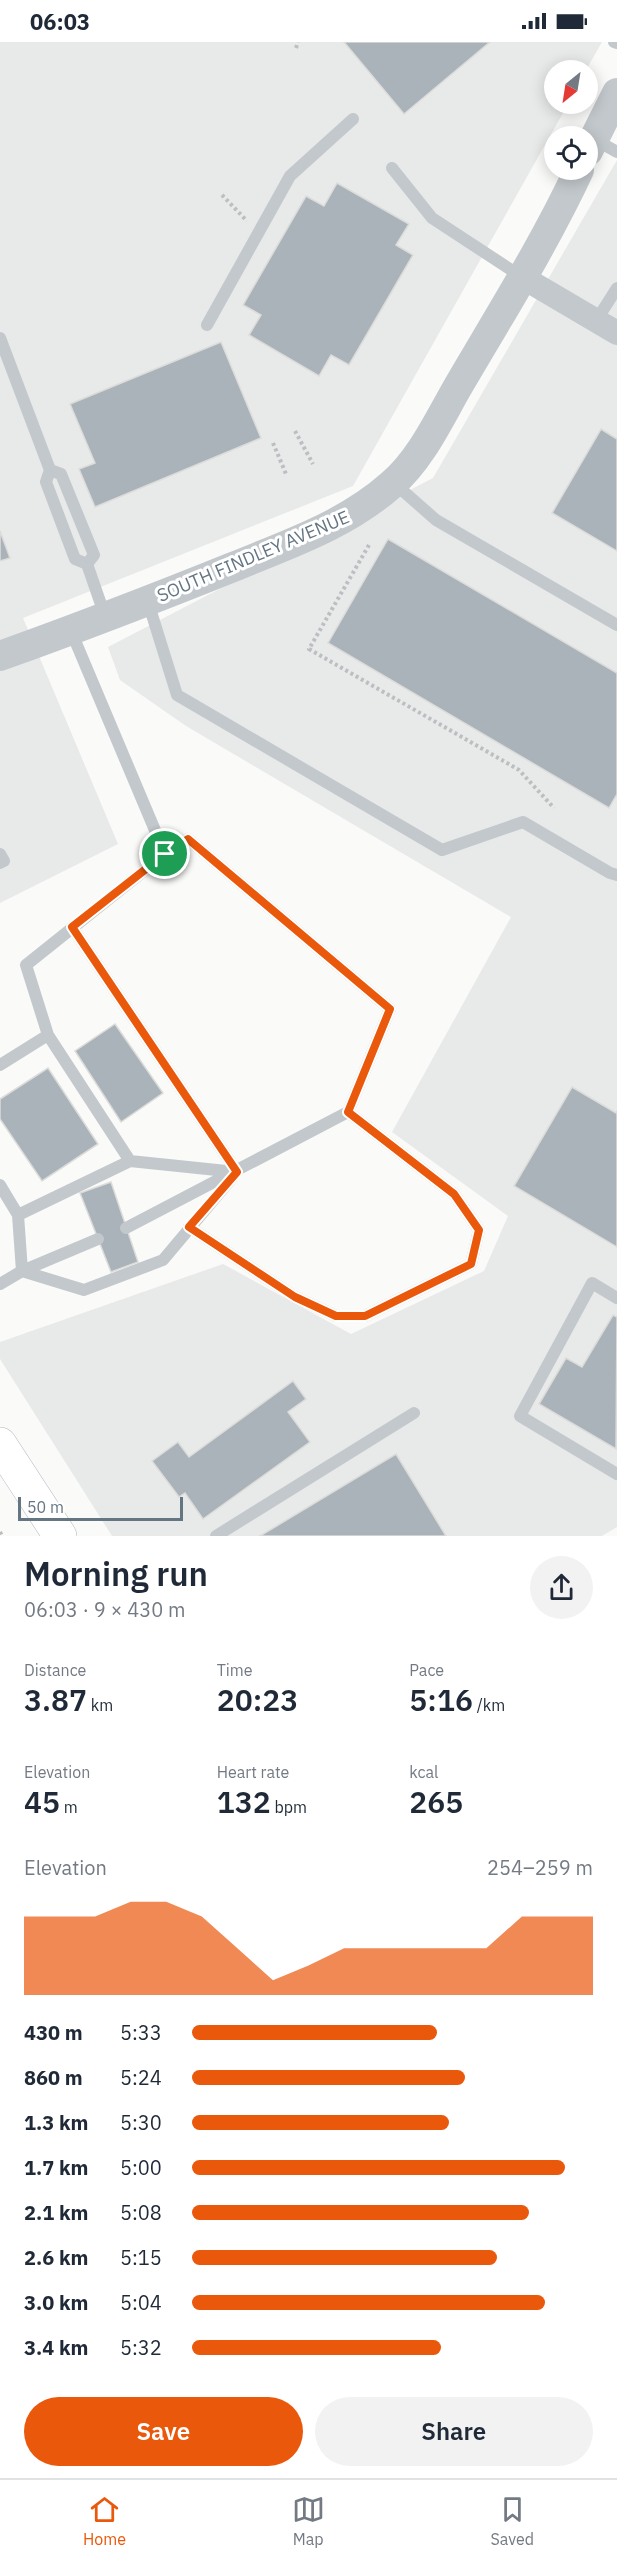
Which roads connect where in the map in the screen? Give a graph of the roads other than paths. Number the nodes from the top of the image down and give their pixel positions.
1 (617, 93) edge
2 (353, 119) dead end
3 (600, 147) edge
4 (392, 168) dead end
5 (574, 180) edge
6 (522, 278) junction
7 (617, 288) edge
8 (596, 321) junction
9 (207, 325) dead end
10 (617, 333) edge
11 (0, 338) edge
12 (50, 470) junction
13 (394, 483) junction
14 (87, 564) junction
15 (147, 600) junction
16 (105, 616) junction
17 (617, 625) edge
18 (71, 630) junction
19 (0, 656) edge
20 (0, 854) edge
21 (165, 854) junction
22 (0, 863) edge
23 (617, 874) edge
24 (72, 927) junction
25 (48, 1035) junction
26 (0, 1065) edge
27 (348, 1112) junction
28 (130, 1161) junction
29 (237, 1172) junction
30 (0, 1185) edge
31 (18, 1215) junction
32 (189, 1227) junction
33 (126, 1228) dead end
34 (98, 1239) dead end
35 (22, 1270) junction
36 (0, 1284) edge
37 (617, 1298) edge
38 (414, 1413) dead end
39 (0, 1444) edge
40 (617, 1474) edge
41 (60, 1536) edge
42 (216, 1536) edge

1 - 3 street
2 - 9 lane
4 - 6 lane
5 - 6 street, SOUTH FINDLEY AVENUE
6 - 8 street
6 - 13 street, SOUTH FINDLEY AVENUE
7 - 8 lane
8 - 10 street
11 - 12 lane
12 - 14 lane
12 - 14 lane
13 - 15 street, SOUTH FINDLEY AVENUE
13 - 17 lane
14 - 16 lane
15 - 16 street, SOUTH FINDLEY AVENUE
15 - 23 lane
16 - 18 street, SOUTH FINDLEY AVENUE
18 - 19 street, SOUTH FINDLEY AVENUE
18 - 21 lane
20 - 22 lane
21 - 24 lane
21 - 27 lane
24 - 25 lane
24 - 29 lane
25 - 26 lane
25 - 28 lane
27 - 29 lane
27 - 32 lane
28 - 29 lane
28 - 31 lane
29 - 32 lane
29 - 33 lane
30 - 31 lane
31 - 35 lane
32 - 35 lane
34 - 35 lane
35 - 36 lane
37 - 40 lane
38 - 42 lane
39 - 41 main road

